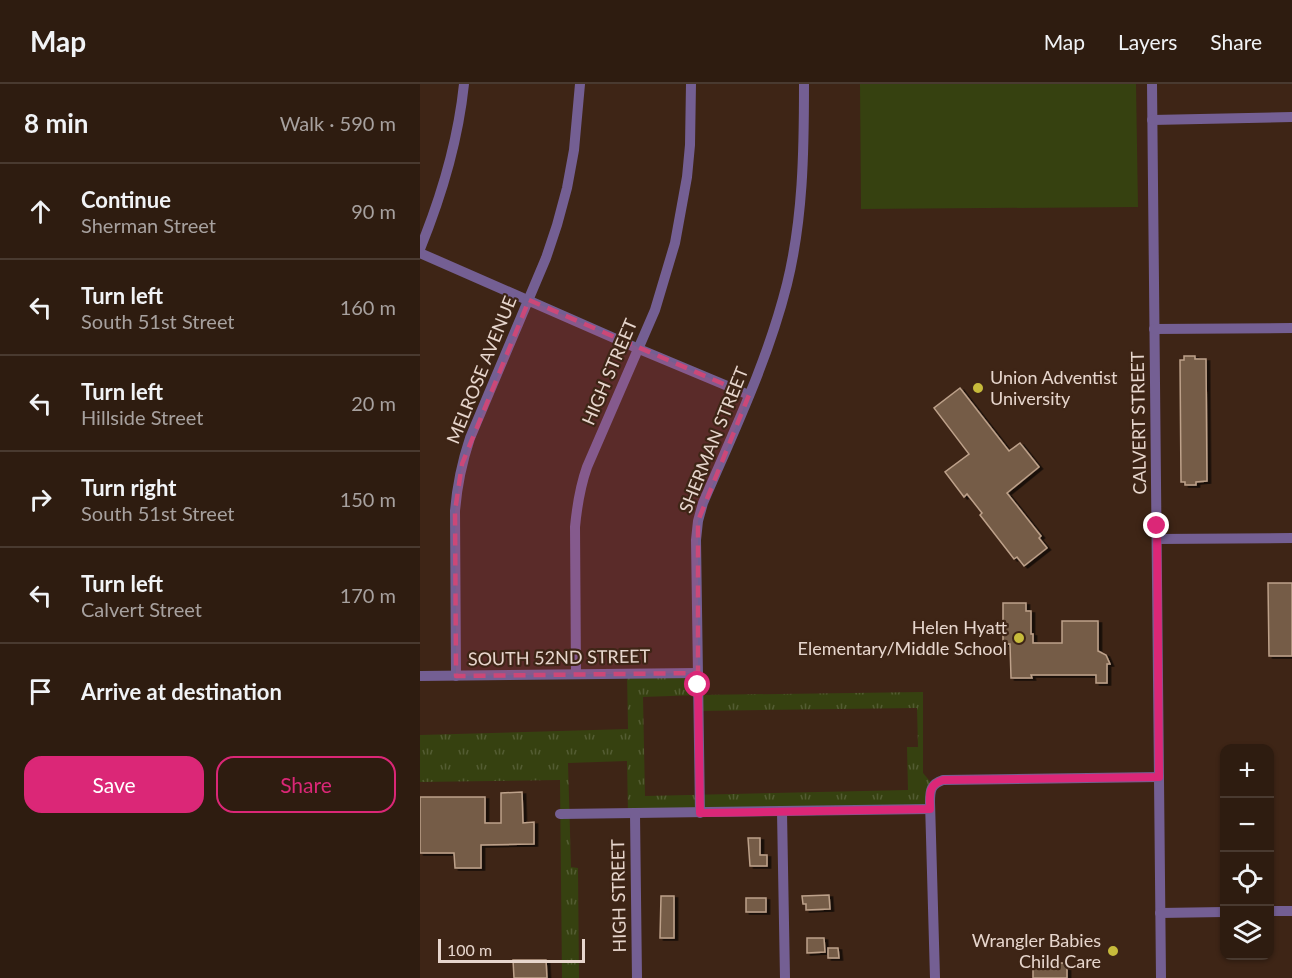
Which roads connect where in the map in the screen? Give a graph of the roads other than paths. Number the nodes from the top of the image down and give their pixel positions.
1 (464, 84) edge
2 (580, 84) edge
3 (691, 84) edge
4 (804, 84) edge
5 (1152, 84) edge
6 (1292, 117) edge
7 (1152, 120) junction
8 (420, 249) edge
9 (420, 253) edge
10 (529, 300) junction
11 (1292, 328) edge
12 (1154, 329) junction
13 (639, 349) junction
14 (749, 395) junction
15 (1292, 538) edge
16 (1157, 539) junction
17 (698, 673) junction
18 (576, 674) junction
19 (420, 676) edge
20 (456, 676) junction
21 (1159, 777) junction
22 (930, 809) junction
23 (783, 812) junction
24 (700, 813) junction
25 (560, 814) dead end
26 (635, 814) junction
27 (1274, 911) edge
28 (1292, 911) edge
29 (1220, 912) edge
30 (1160, 913) junction
31 (637, 978) edge
32 (785, 978) edge
33 (934, 978) edge
34 (1161, 978) edge

1 - 8 street
2 - 10 street, MELROSE AVENUE
3 - 13 street, HIGH STREET
4 - 14 street, SHERMAN STREET
5 - 7 street, CALVERT STREET
6 - 7 street
7 - 12 street, CALVERT STREET
9 - 10 street
10 - 13 street
10 - 20 street, MELROSE AVENUE
11 - 12 street
12 - 16 street, CALVERT STREET
13 - 14 street
13 - 18 street, HIGH STREET
14 - 17 street, SHERMAN STREET
15 - 16 street
16 - 21 street, CALVERT STREET
17 - 18 street, SOUTH 52ND STREET
17 - 24 street, SHERMAN STREET
18 - 20 street, SOUTH 52ND STREET
19 - 20 street, SOUTH 52ND STREET
21 - 22 street
21 - 30 street, CALVERT STREET
22 - 23 street
22 - 33 street
23 - 24 street
23 - 32 street
24 - 26 street
25 - 26 street
26 - 31 street, HIGH STREET
27 - 28 street
29 - 30 street
30 - 34 street, CALVERT STREET

